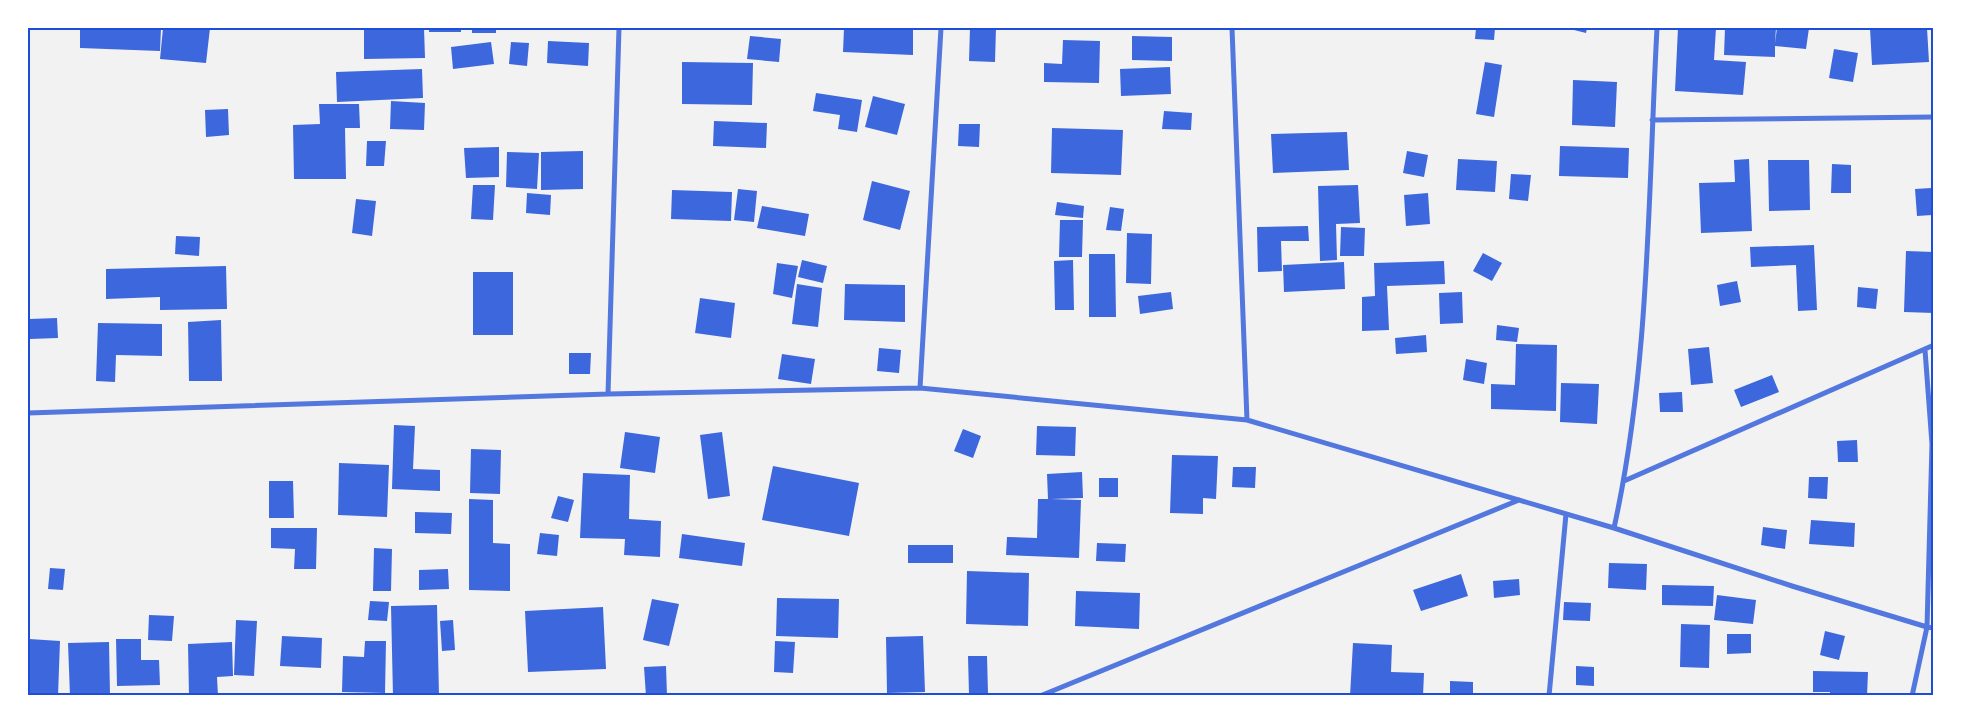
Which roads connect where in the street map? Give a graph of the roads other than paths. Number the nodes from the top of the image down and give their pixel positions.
1 (619, 28) edge
2 (941, 28) edge
3 (1232, 28) edge
4 (1657, 28) edge
5 (1934, 117) edge
6 (1652, 120) junction
7 (1934, 345) edge
8 (1925, 350) junction
9 (920, 388) junction
10 (608, 394) junction
11 (28, 413) edge
12 (1247, 420) junction
13 (1624, 481) junction
14 (1520, 500) junction
15 (1566, 514) junction
16 (1614, 528) junction
17 (1930, 628) edge
18 (1040, 696) edge
19 (1548, 696) edge
20 (1912, 696) edge

1 - 10 street
2 - 9 street
3 - 12 street
4 - 6 street
5 - 6 street
6 - 13 street
7 - 8 street
8 - 13 street
8 - 17 street
9 - 10 street
9 - 12 street
10 - 11 street
12 - 14 street
13 - 16 street
14 - 15 street
14 - 18 street
15 - 16 street
15 - 19 street
16 - 17 street
17 - 20 street

